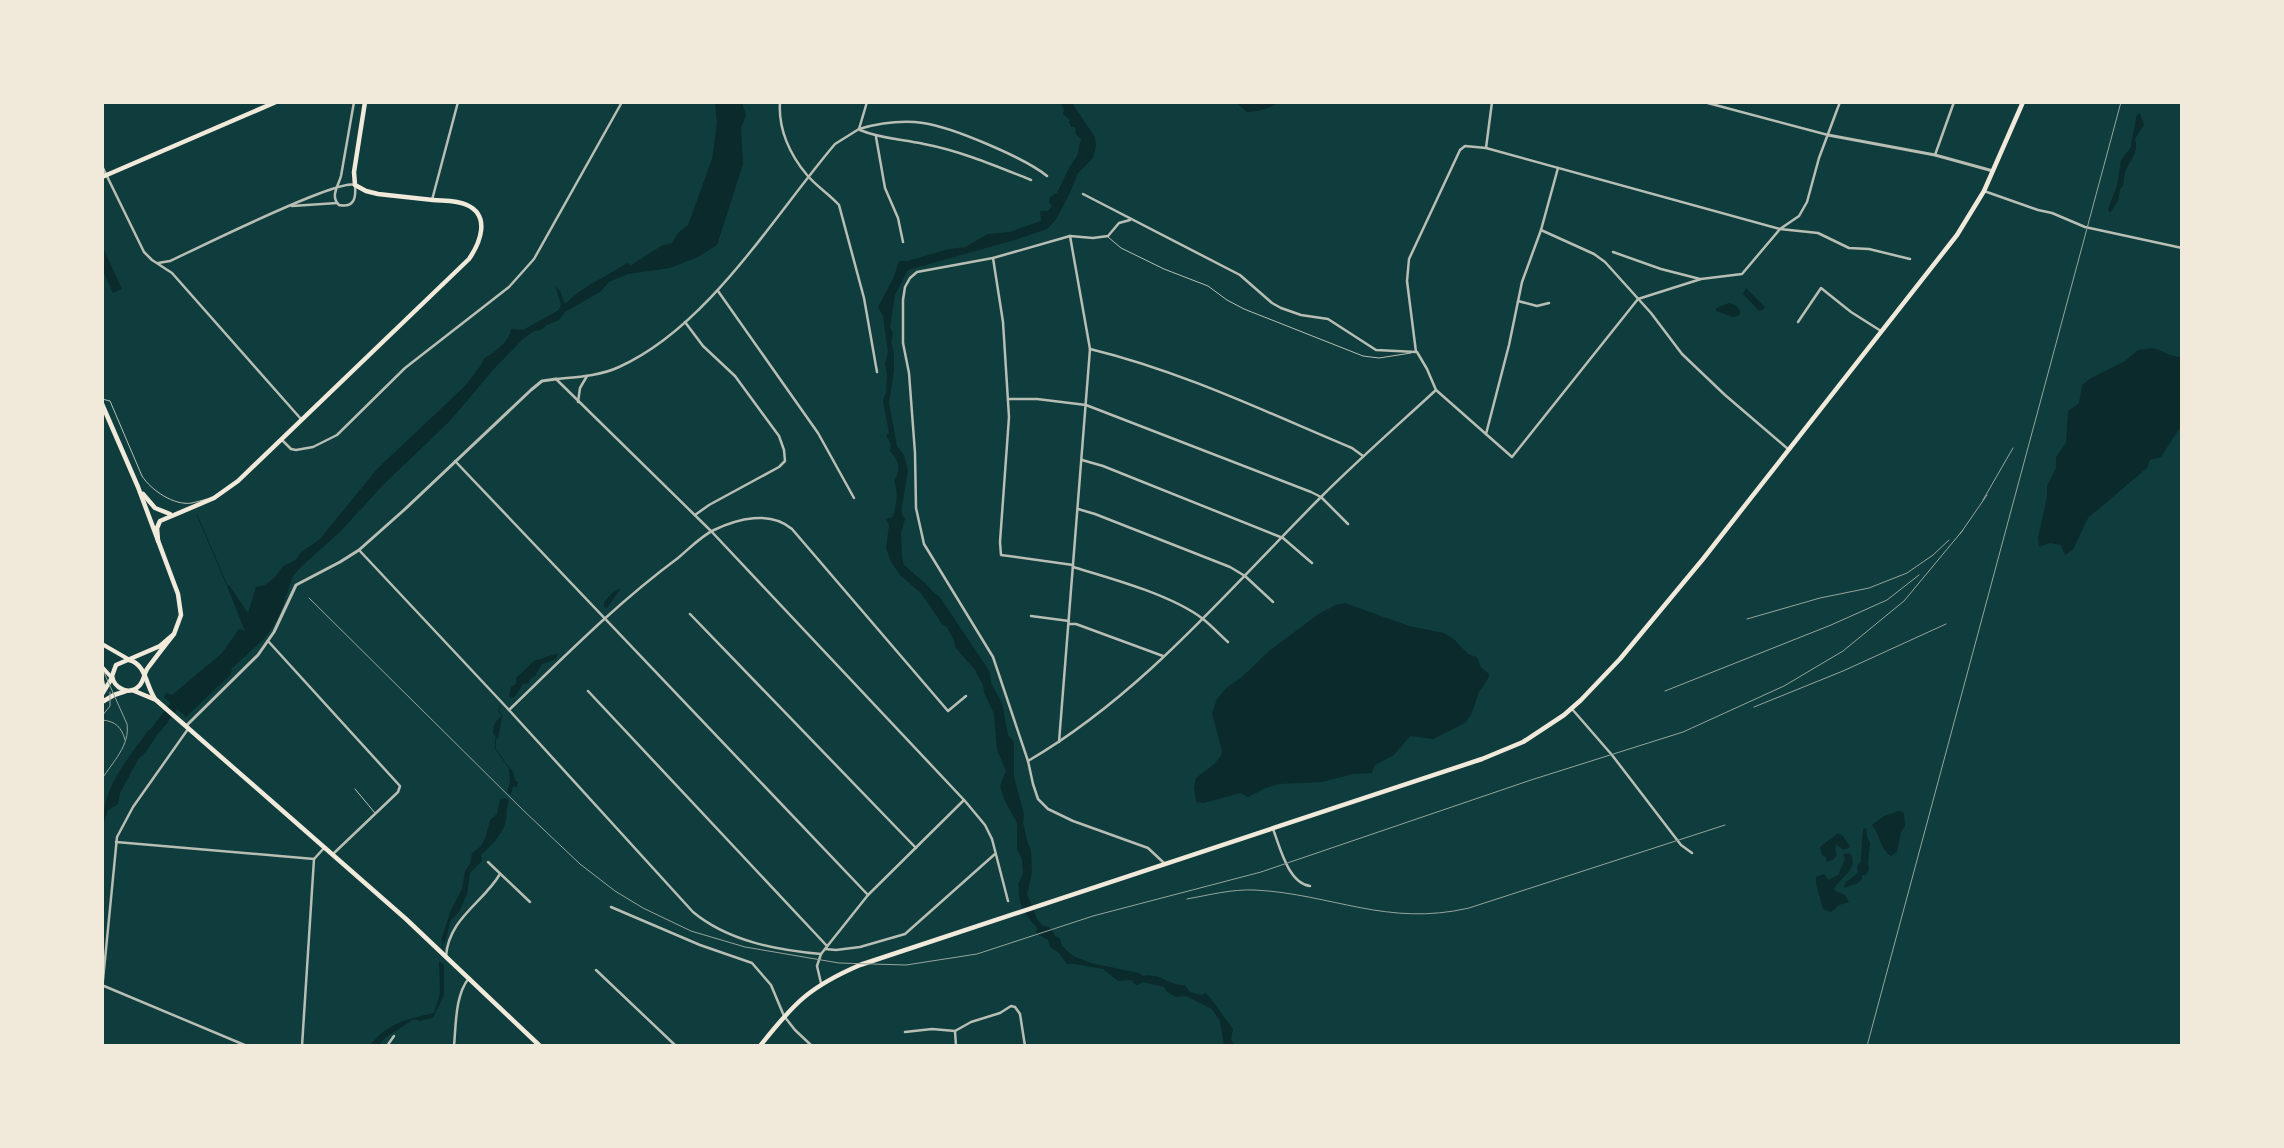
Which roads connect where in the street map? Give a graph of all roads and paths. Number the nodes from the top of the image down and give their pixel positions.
1 (276, 102) edge
2 (354, 102) edge
3 (365, 102) edge
4 (458, 102) edge
5 (622, 102) edge
6 (780, 102) edge
7 (867, 102) edge
8 (1492, 102) edge
9 (1704, 102) edge
10 (1840, 102) edge
11 (1954, 102) edge
12 (2023, 102) edge
13 (859, 130) junction
14 (1828, 135) junction
15 (876, 137) junction
16 (1486, 148) junction
17 (1935, 155) junction
18 (102, 166) edge
19 (1558, 167) junction
20 (1994, 171) junction
21 (105, 176) edge
22 (808, 176) junction
23 (1047, 176) dead end
24 (1031, 180) dead end
25 (355, 185) junction
26 (337, 186) junction
27 (1984, 191) junction
28 (1083, 194) dead end
29 (432, 200) junction
30 (338, 203) junction
31 (291, 206) junction
32 (1132, 220) junction
33 (1780, 229) junction
34 (1541, 230) junction
35 (1070, 236) junction
36 (1108, 236) junction
37 (903, 242) dead end
38 (2182, 248) edge
39 (1613, 252) dead end
40 (993, 258) junction
41 (1910, 259) dead end
42 (158, 263) junction
43 (1700, 279) junction
44 (718, 291) junction
45 (1638, 299) junction
46 (1518, 302) junction
47 (1550, 303) dead end
48 (685, 322) junction
49 (1798, 322) dead end
50 (1881, 331) junction
51 (1090, 349) junction
52 (1416, 352) junction
53 (877, 372) dead end
54 (587, 376) junction
55 (556, 379) junction
56 (1436, 390) junction
57 (102, 399) edge
58 (1009, 399) junction
59 (578, 402) junction
60 (102, 404) edge
61 (1086, 405) junction
62 (303, 420) junction
63 (1486, 434) junction
64 (282, 440) junction
65 (1788, 449) junction
66 (1363, 456) junction
67 (1082, 460) junction
68 (455, 461) junction
69 (138, 487) junction
70 (218, 496) junction
71 (1321, 497) junction
72 (854, 498) dead end
73 (1078, 510) junction
74 (172, 514) junction
75 (695, 516) junction
76 (1348, 524) dead end
77 (711, 531) junction
78 (1283, 538) junction
79 (158, 541) junction
80 (359, 550) junction
81 (1312, 563) dead end
82 (1073, 566) junction
83 (1245, 576) junction
84 (1273, 602) dead end
85 (690, 614) dead end
86 (1032, 616) dead end
87 (604, 618) junction
88 (1202, 618) junction
89 (1069, 622) junction
90 (174, 634) junction
91 (268, 642) junction
92 (1228, 642) dead end
93 (102, 644) edge
94 (1163, 656) junction
95 (128, 659) junction
96 (102, 667) edge
97 (144, 676) junction
98 (112, 678) junction
99 (102, 680) edge
100 (129, 691) junction
101 (588, 691) dead end
102 (102, 694) edge
103 (966, 696) dead end
104 (156, 700) junction
105 (102, 702) edge
106 (1572, 709) junction
107 (509, 710) junction
108 (187, 728) junction
109 (1060, 742) junction
110 (1028, 761) junction
111 (355, 789) dead end
112 (964, 800) junction
113 (376, 813) junction
114 (1272, 828) junction
115 (116, 842) junction
116 (325, 847) junction
117 (916, 848) junction
118 (1692, 853) dead end
119 (333, 854) junction
120 (996, 854) junction
121 (314, 859) junction
122 (488, 862) dead end
123 (1164, 863) junction
124 (500, 874) junction
125 (1310, 886) dead end
126 (868, 895) junction
127 (1008, 901) dead end
128 (530, 902) dead end
129 (611, 907) dead end
130 (827, 946) junction
131 (825, 949) junction
132 (821, 954) junction
133 (446, 956) junction
134 (596, 970) dead end
135 (469, 978) junction
136 (821, 983) junction
137 (103, 988) edge
138 (784, 1016) junction
139 (955, 1031) junction
140 (905, 1032) dead end
141 (394, 1036) dead end
142 (247, 1046) edge
143 (302, 1046) edge
144 (387, 1046) edge
145 (454, 1046) edge
146 (540, 1046) edge
147 (676, 1046) edge
148 (760, 1046) edge
149 (812, 1046) edge
150 (956, 1046) edge
151 (1025, 1046) edge

1 - 21 main road
2 - 26 street
3 - 25 main road
4 - 29 street
5 - 64 street
6 - 22 street
7 - 13 street
8 - 16 street
9 - 14 street
10 - 14 street
11 - 17 street
12 - 20 main road
13 - 15 street
13 - 22 street
13 - 23 street
14 - 17 street
14 - 33 street
15 - 24 street
15 - 37 street
16 - 19 street
16 - 52 street
17 - 20 street
18 - 21 street
19 - 33 street
19 - 34 street
20 - 27 main road
21 - 42 street
22 - 44 street
22 - 53 street
25 - 26 street
25 - 29 main road
25 - 30 street
26 - 30 street
26 - 31 street
27 - 38 street
27 - 50 main road
28 - 32 street
29 - 62 main road
30 - 31 street
31 - 42 street
32 - 36 street
32 - 52 street
33 - 41 street
33 - 43 street
34 - 45 street
34 - 46 street
35 - 36 street
35 - 40 street
35 - 51 street
36 - 52 lane
39 - 43 street
40 - 58 street
40 - 110 street
42 - 62 street
43 - 45 street
44 - 48 street
44 - 72 street
45 - 63 street
45 - 65 street
46 - 47 street
46 - 63 street
48 - 54 street
48 - 75 street
49 - 50 street
50 - 65 main road
51 - 61 street
51 - 66 street
52 - 56 street
54 - 55 street
54 - 59 street
55 - 59 street
55 - 68 street
56 - 63 street
56 - 66 street
57 - 70 lane
58 - 61 street
58 - 82 street
59 - 75 street
60 - 69 main road
61 - 67 street
61 - 71 street
62 - 64 main road
64 - 70 main road
65 - 106 main road
66 - 71 street
67 - 73 street
67 - 78 street
68 - 80 street
68 - 87 street
69 - 74 main road
69 - 79 main road
70 - 74 main road
71 - 76 street
71 - 78 street
73 - 82 street
73 - 83 street
74 - 79 main road
75 - 77 street
77 - 87 street
77 - 103 street
77 - 112 street
78 - 81 street
78 - 83 street
79 - 90 main road
80 - 91 street
80 - 107 street
82 - 88 street
82 - 89 street
83 - 84 street
83 - 88 street
85 - 117 street
86 - 89 street
87 - 107 street
87 - 126 street
88 - 92 street
88 - 94 street
89 - 94 street
89 - 109 street
90 - 95 main road
90 - 97 main road
91 - 108 street
91 - 113 street
93 - 95 main road
94 - 109 street
95 - 97 main road
95 - 98 main road
96 - 98 main road
97 - 100 main road
97 - 104 main road
98 - 100 main road
98 - 102 main road
99 - 102 main road
100 - 104 main road
100 - 105 main road
101 - 130 street
104 - 108 main road
106 - 114 main road
106 - 118 street
107 - 132 street
108 - 115 street
108 - 116 main road
109 - 110 street
110 - 123 street
111 - 113 lane
112 - 117 street
112 - 120 street
113 - 119 street
114 - 123 main road
114 - 125 street
115 - 121 street
115 - 137 street
116 - 119 main road
116 - 121 street
117 - 126 street
119 - 133 main road
120 - 127 street
120 - 131 street
121 - 143 street
122 - 124 street
123 - 136 main road
124 - 128 street
124 - 133 street
126 - 130 street
129 - 138 street
130 - 131 street
131 - 132 street
132 - 136 street
133 - 135 main road
134 - 147 street
135 - 145 street
135 - 146 main road
136 - 138 main road
137 - 142 street
138 - 148 main road
138 - 149 street
139 - 140 street
139 - 150 street
139 - 151 street
141 - 144 street

